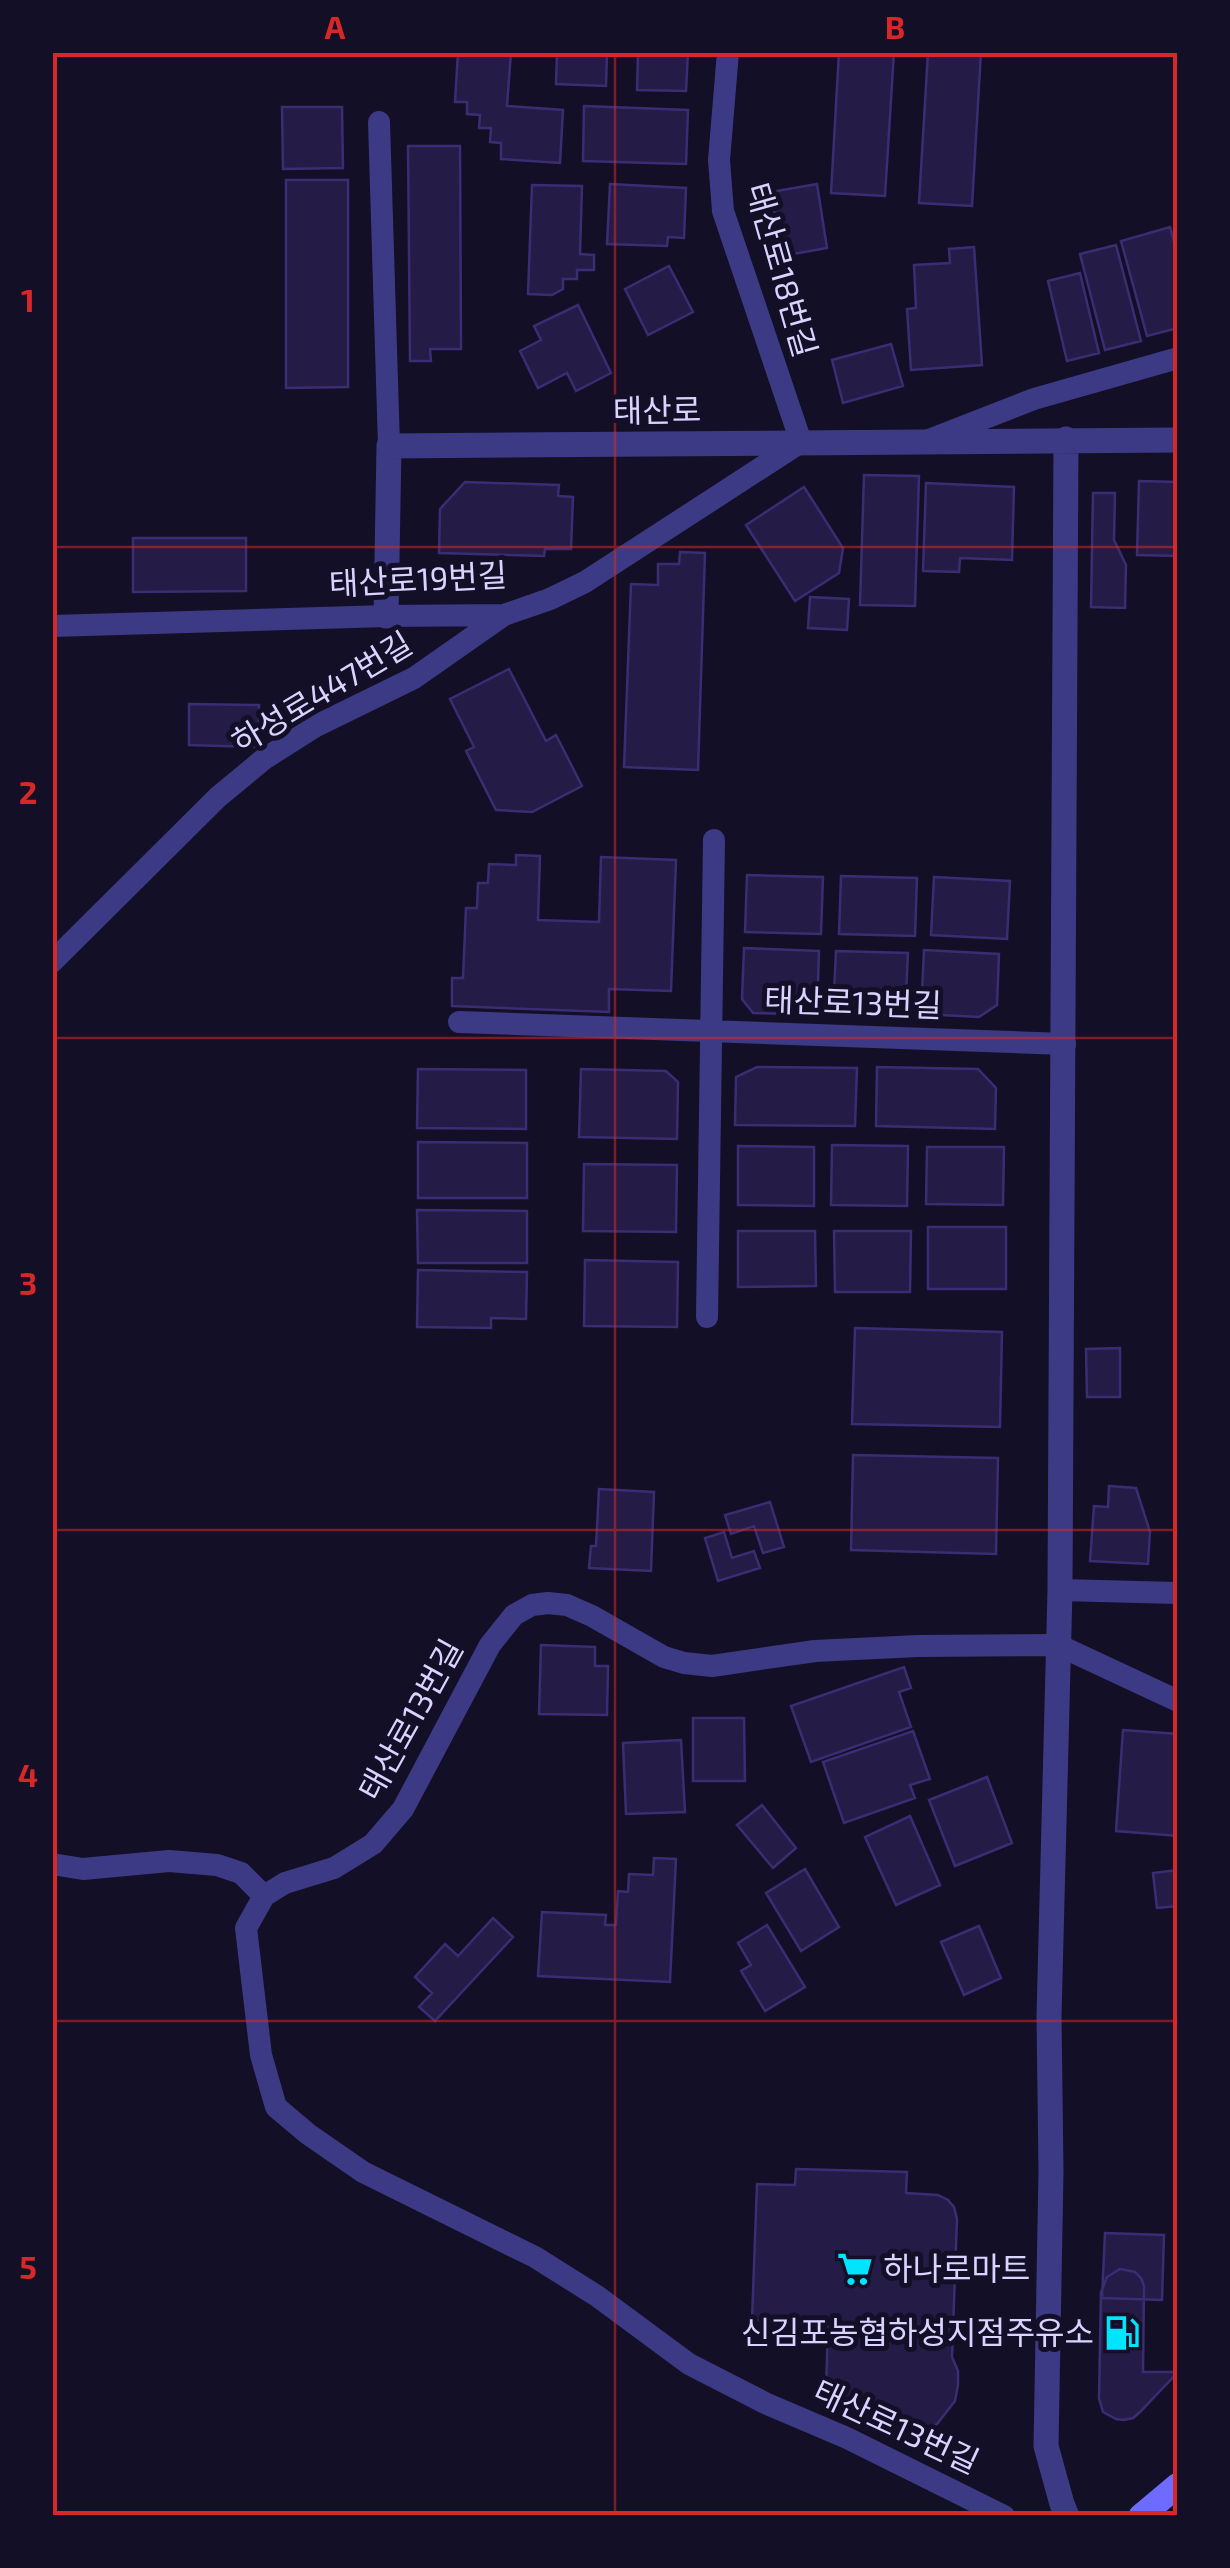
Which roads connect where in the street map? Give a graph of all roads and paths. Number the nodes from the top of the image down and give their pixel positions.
1 (728, 52) edge
2 (378, 122) dead end
3 (1178, 358) edge
4 (1066, 440) junction
5 (1178, 440) edge
6 (926, 441) junction
7 (801, 442) junction
8 (389, 446) junction
9 (504, 615) junction
10 (386, 616) junction
11 (52, 626) edge
12 (714, 840) dead end
13 (52, 962) edge
14 (458, 1022) dead end
15 (711, 1030) junction
16 (1064, 1044) junction
17 (707, 1317) dead end
18 (1060, 1590) junction
19 (1178, 1593) edge
20 (1058, 1645) junction
21 (1178, 1701) edge
22 (52, 1864) edge
23 (264, 1896) junction
24 (1178, 2485) edge
25 (1004, 2516) edge
26 (1067, 2516) edge
27 (1140, 2516) edge

1 - 7 lane, 태산로18번길
2 - 8 lane
3 - 6 lane, 태산로
4 - 5 street, 태산로
4 - 6 street, 태산로
4 - 16 street
6 - 7 street, 태산로
7 - 8 street, 태산로
7 - 9 lane, 태산로19번길
8 - 10 street
9 - 10 lane, 태산로19번길
9 - 13 lane, 하성로447번길
10 - 11 lane, 태산로19번길
12 - 15 lane
14 - 15 lane, 태산로13번길
15 - 16 lane, 태산로13번길
15 - 17 lane
16 - 18 street
18 - 19 lane
18 - 20 street
20 - 21 lane
20 - 23 lane, 태산로13번길
20 - 26 street
22 - 23 lane
23 - 25 lane, 태산로13번길
24 - 27 street

